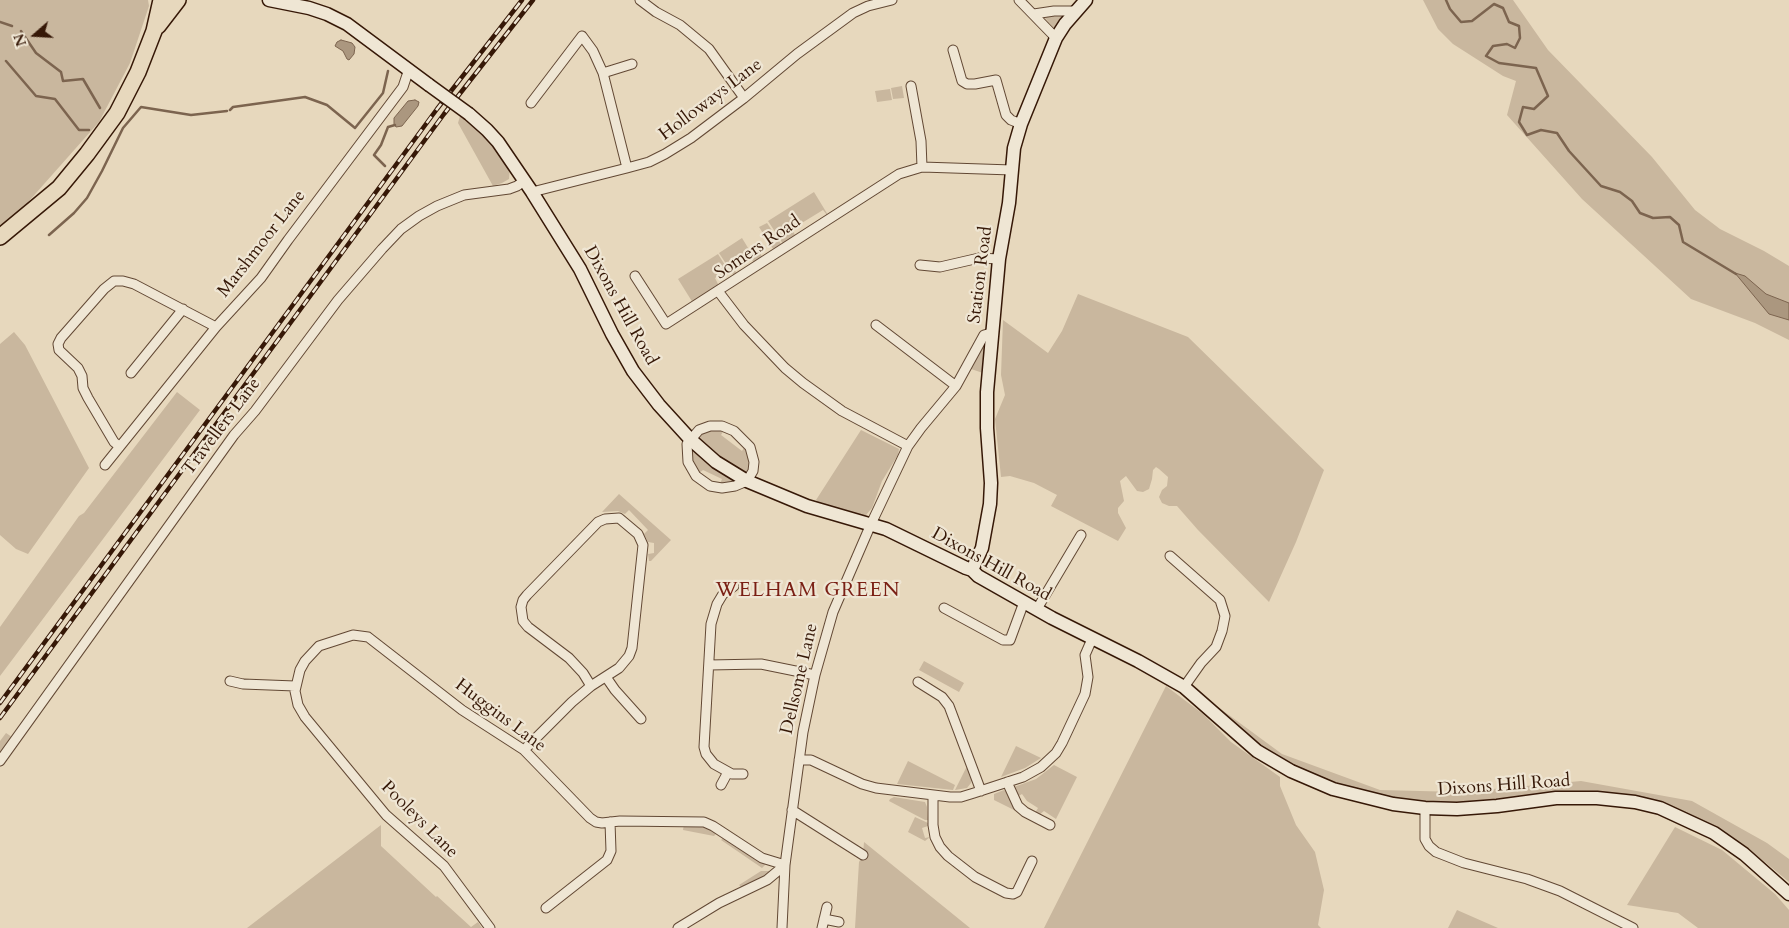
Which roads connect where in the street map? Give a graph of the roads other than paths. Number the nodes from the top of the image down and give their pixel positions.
1 (161, 0) edge
2 (178, 0) edge
3 (269, 0) edge
4 (640, 0) edge
5 (892, 0) edge
6 (1019, 0) edge
7 (1086, 0) edge
8 (1076, 11) junction
9 (1034, 14) junction
10 (154, 31) junction
11 (1056, 38) junction
12 (953, 50) dead end
13 (632, 64) dead end
14 (409, 69) junction
15 (603, 73) junction
16 (426, 83) junction
17 (911, 86) dead end
18 (403, 87) junction
19 (744, 98) junction
20 (531, 104) dead end
21 (1021, 124) junction
22 (922, 167) junction
23 (628, 168) junction
24 (1012, 170) junction
25 (524, 181) junction
26 (532, 192) junction
27 (0, 237) edge
28 (999, 259) junction
29 (920, 265) dead end
30 (635, 276) dead end
31 (718, 291) junction
32 (183, 309) junction
33 (876, 325) dead end
34 (216, 327) junction
35 (991, 333) junction
36 (131, 373) dead end
37 (956, 386) junction
38 (690, 439) junction
39 (119, 446) junction
40 (908, 446) junction
41 (105, 465) dead end
42 (747, 482) junction
43 (870, 524) junction
44 (1081, 535) dead end
45 (1170, 556) dead end
46 (972, 570) junction
47 (734, 586) dead end
48 (1024, 602) junction
49 (944, 608) dead end
50 (1037, 609) junction
51 (1092, 638) junction
52 (709, 665) junction
53 (815, 675) junction
54 (606, 678) junction
55 (230, 681) dead end
56 (918, 682) dead end
57 (295, 686) junction
58 (591, 686) junction
59 (1184, 688) junction
60 (642, 719) dead end
61 (524, 750) junction
62 (799, 760) junction
63 (0, 761) edge
64 (728, 772) junction
65 (743, 774) dead end
66 (1007, 782) junction
67 (721, 785) dead end
68 (981, 791) junction
69 (934, 796) junction
70 (1425, 808) junction
71 (792, 810) junction
72 (610, 822) junction
73 (1050, 825) dead end
74 (863, 855) dead end
75 (1032, 861) dead end
76 (785, 865) junction
77 (1789, 894) edge
78 (826, 907) dead end
79 (546, 908) dead end
80 (839, 922) dead end
81 (823, 923) edge
82 (490, 928) edge
83 (678, 928) edge
84 (782, 928) edge
85 (1633, 928) edge

1 - 10 main road
2 - 10 main road
3 - 14 street, Dixons Hill Road
4 - 19 street
5 - 19 street, Holloways Lane
6 - 9 street
7 - 8 street, Station Road
8 - 9 street
8 - 11 street, Station Road
9 - 11 street
10 - 27 main road
11 - 21 street, Station Road
12 - 21 street
13 - 15 street
14 - 16 street, Dixons Hill Road
14 - 18 street, Marshmoor Lane
15 - 20 street
15 - 23 street
16 - 18 street
16 - 25 street, Dixons Hill Road, bridge
17 - 22 street
18 - 34 street, Marshmoor Lane
19 - 23 street, Holloways Lane
21 - 24 street, Station Road
22 - 24 street, Somers Road
22 - 31 street, Somers Road
23 - 26 street, Holloways Lane
24 - 28 street, Station Road
25 - 26 street, Dixons Hill Road
25 - 63 street, Travellers Lane
26 - 38 street, Dixons Hill Road
28 - 29 street
28 - 35 street, Station Road
30 - 31 street
31 - 40 street, Somers Road
32 - 34 street
32 - 36 street
32 - 39 street
33 - 37 street
34 - 39 street, Marshmoor Lane
35 - 37 street, Dellsome Lane
35 - 46 street, Station Road
37 - 40 street, Dellsome Lane
38 - 42 street, Dixons Hill Road
38 - 42 street
38 - 42 street
39 - 41 street, Marshmoor Lane
40 - 43 street, Dellsome Lane
42 - 43 street, Dixons Hill Road
43 - 46 street, Dixons Hill Road
43 - 53 street, Dellsome Lane
44 - 50 street
45 - 59 street
46 - 48 street, Dixons Hill Road
47 - 52 street
48 - 49 street
48 - 50 street, Dixons Hill Road
50 - 51 street, Dixons Hill Road
51 - 59 street, Dixons Hill Road
51 - 66 street
52 - 53 street
52 - 64 street
53 - 62 street, Dellsome Lane
54 - 58 street
54 - 58 street
54 - 60 street
55 - 57 street
56 - 68 street
57 - 61 street, Huggins Lane
57 - 82 street, Pooleys Lane
58 - 61 street
59 - 70 street, Dixons Hill Road
61 - 72 street, Huggins Lane
62 - 69 street
62 - 71 street, Dellsome Lane
64 - 65 street
64 - 67 street
66 - 68 street
66 - 73 street
68 - 69 street
69 - 75 street
70 - 77 street, Dixons Hill Road
70 - 85 street
71 - 74 street
71 - 76 street, Dellsome Lane
72 - 76 street, Huggins Lane
72 - 79 street
76 - 83 street
76 - 84 street, Dellsome Lane
78 - 81 street
80 - 81 street

